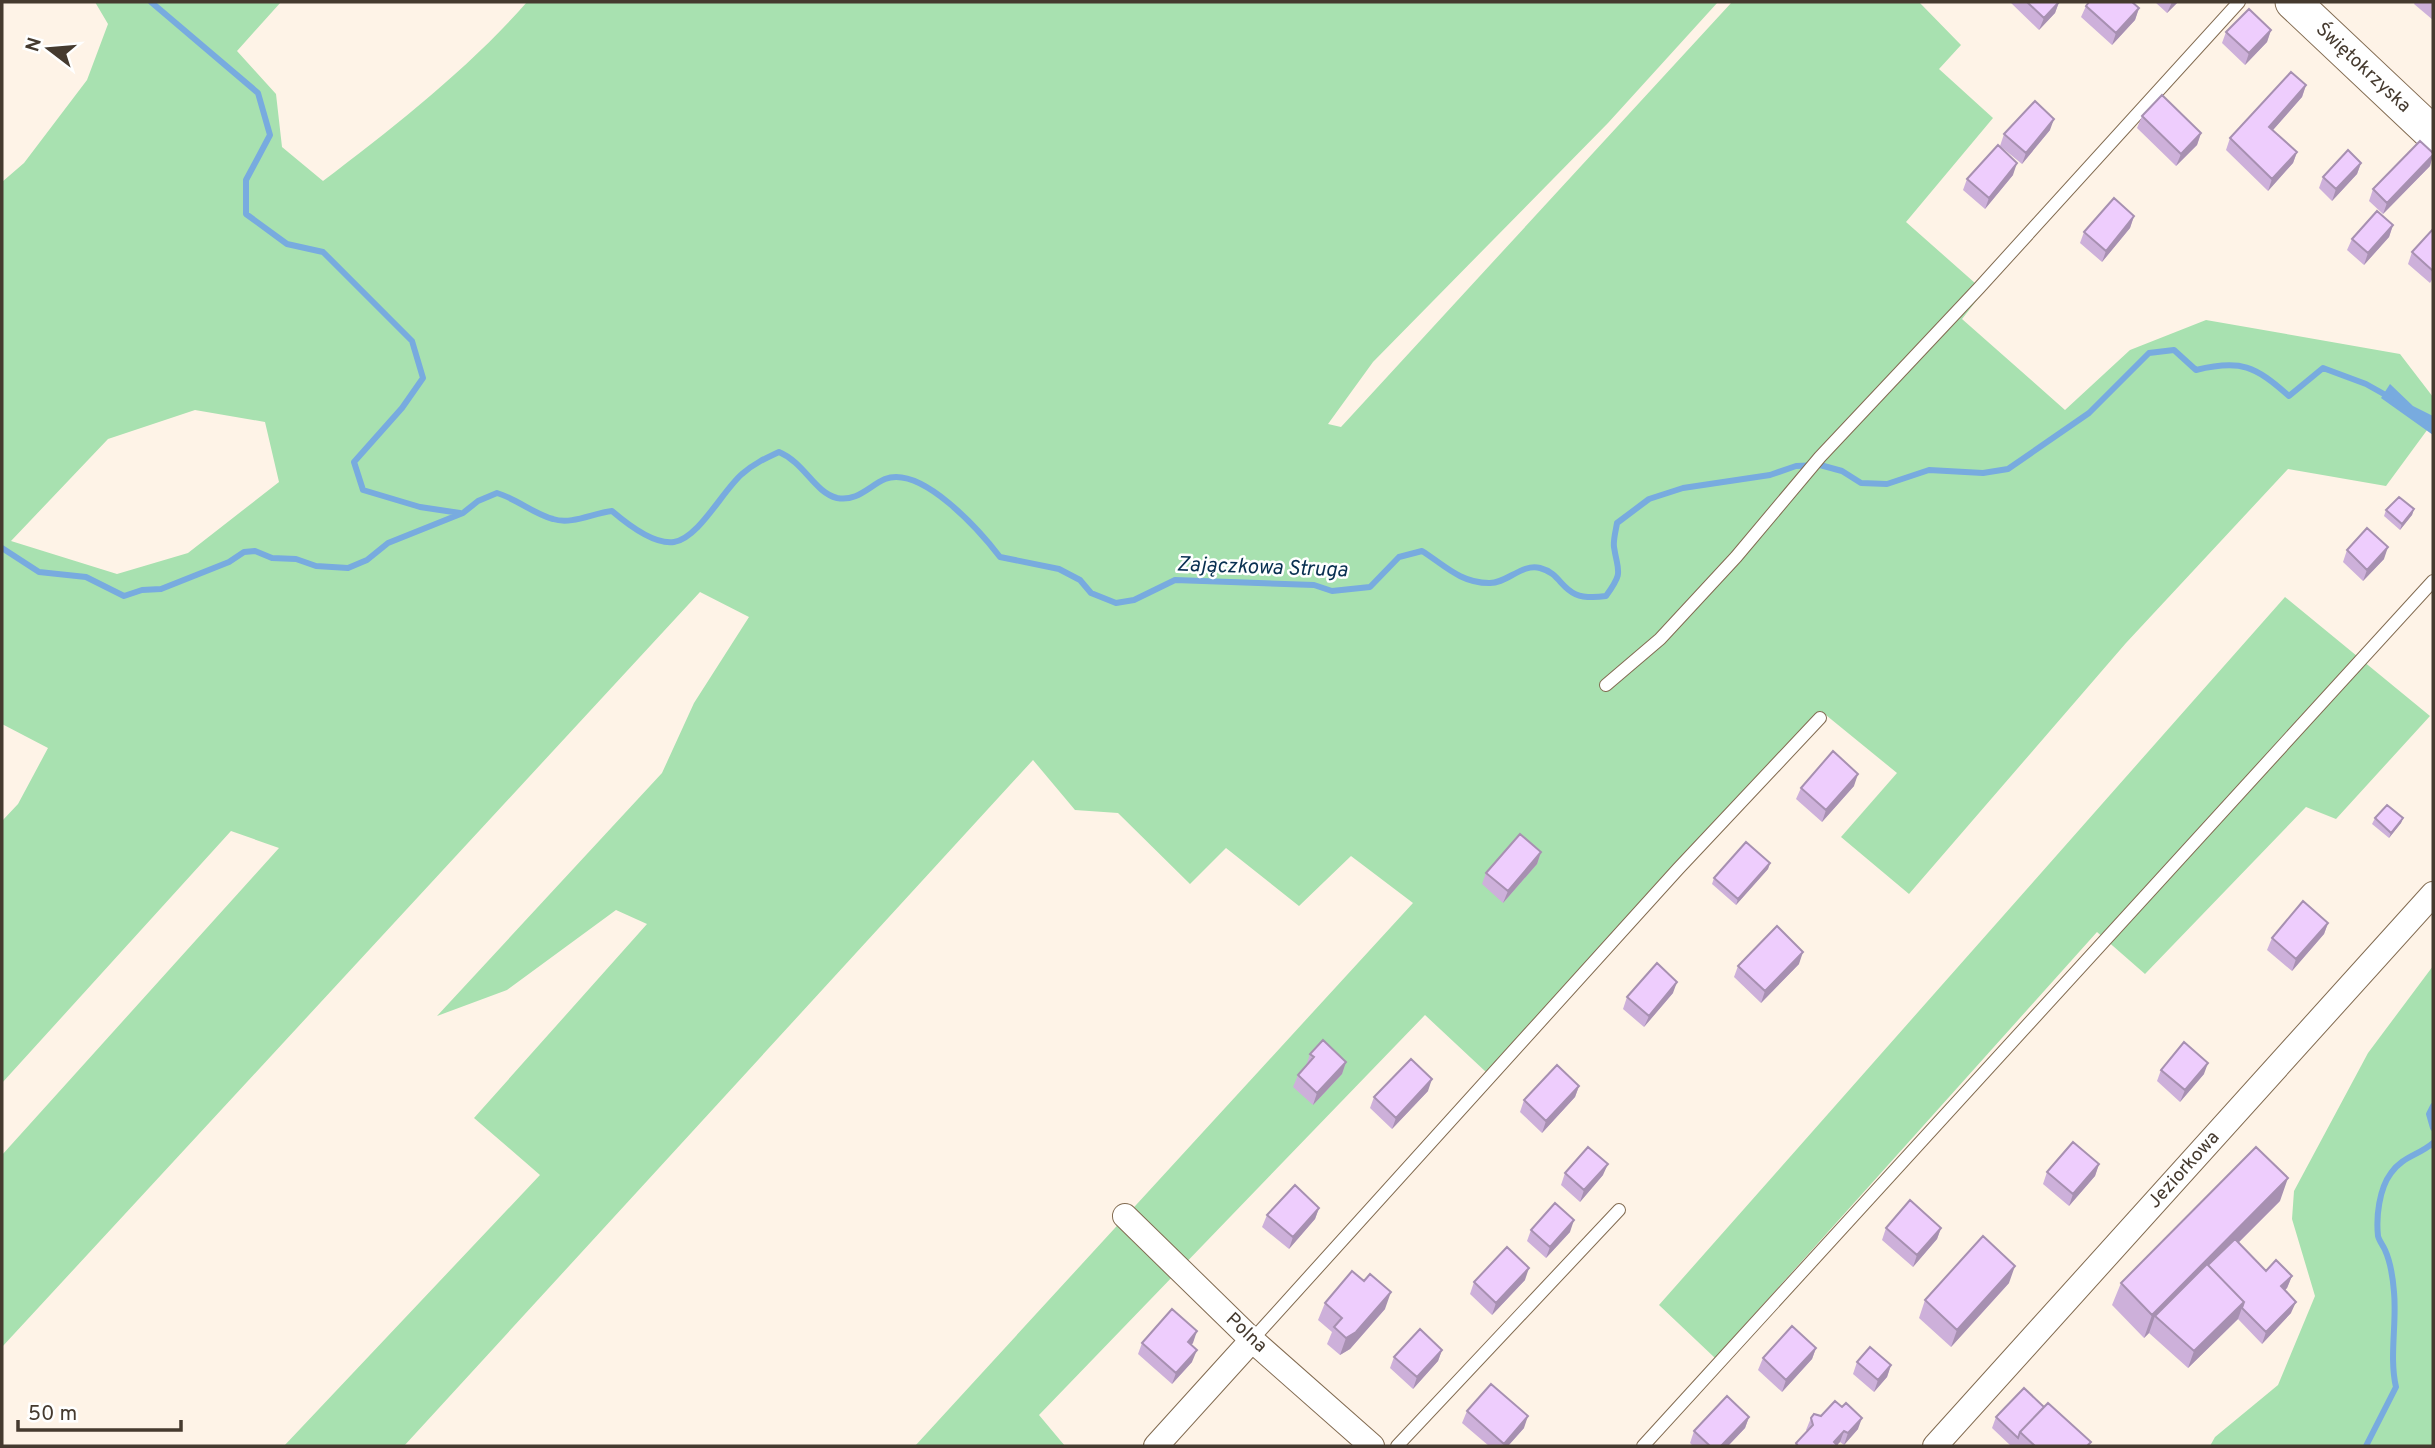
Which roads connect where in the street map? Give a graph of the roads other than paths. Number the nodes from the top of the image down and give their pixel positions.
1 (2239, 2) edge
2 (2293, 2) edge
3 (2433, 134) edge
4 (2433, 581) edge
5 (1606, 685) dead end
6 (1820, 718) dead end
7 (2433, 894) edge
8 (1619, 1210) dead end
9 (1125, 1216) dead end
10 (1252, 1340) junction
11 (1156, 1446) edge
12 (1372, 1446) edge
13 (1397, 1446) edge
14 (1643, 1446) edge
15 (1935, 1446) edge

1 - 5 lane
2 - 3 street, Świętokrzyska
4 - 14 lane
6 - 10 lane
7 - 15 street, Jeziorkowa
8 - 13 lane
9 - 10 street, Polna
10 - 11 street
10 - 12 street, Polna

